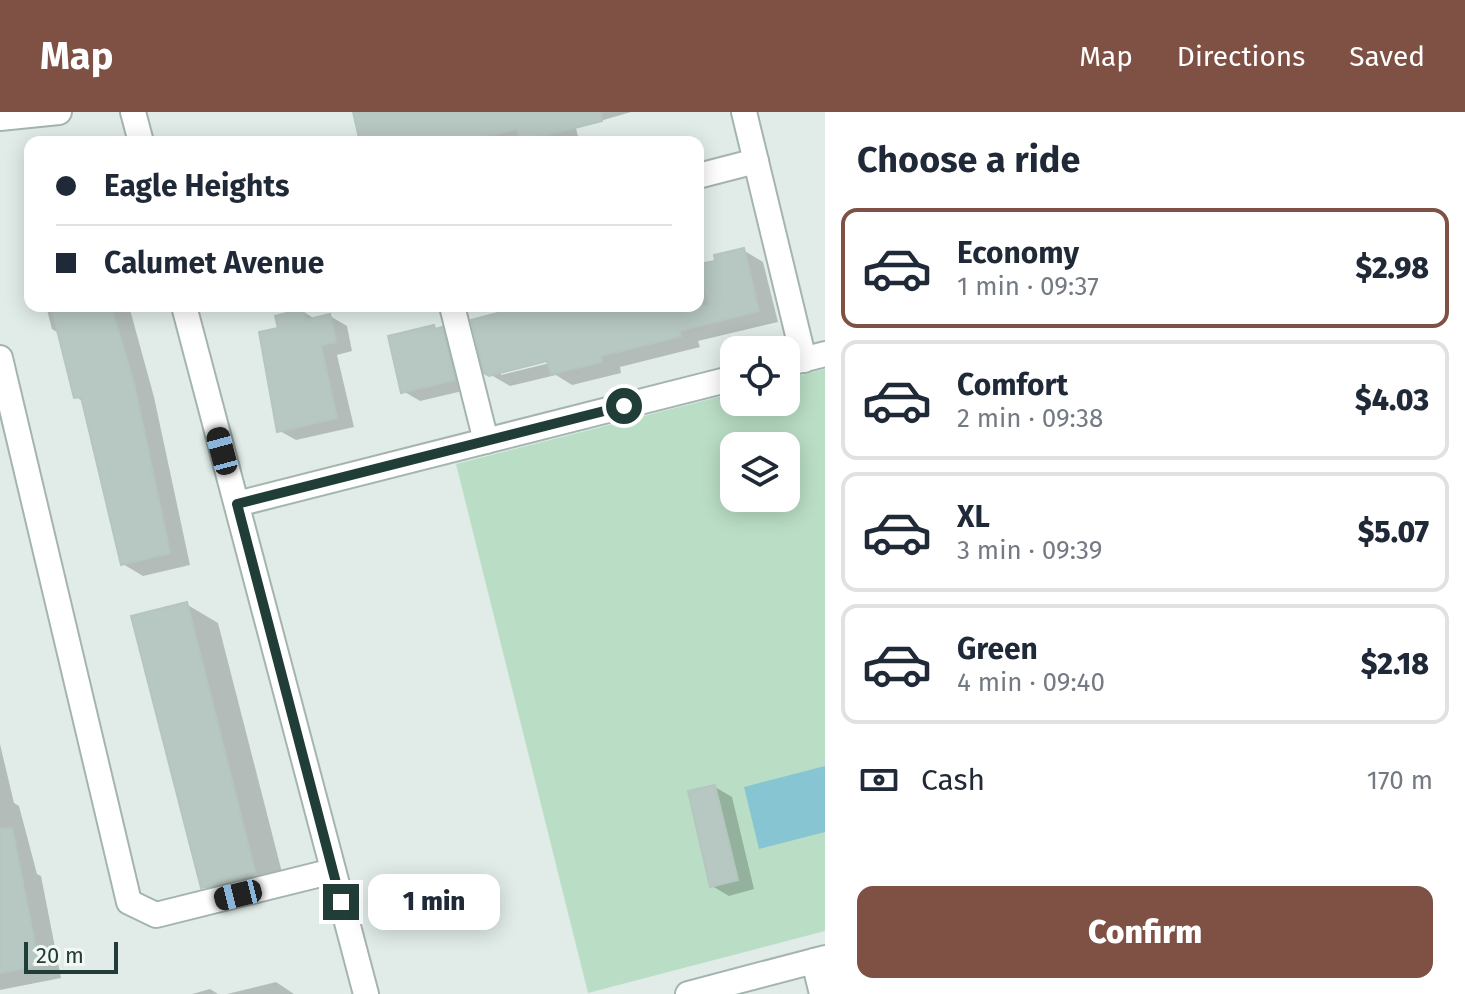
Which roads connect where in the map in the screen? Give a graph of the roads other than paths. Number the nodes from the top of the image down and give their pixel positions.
1 (59, 112) edge
2 (133, 112) edge
3 (744, 112) edge
4 (0, 118) edge
5 (139, 136) edge
6 (756, 161) junction
7 (704, 174) edge
8 (186, 312) edge
9 (454, 312) edge
10 (0, 358) edge
11 (805, 360) edge
12 (720, 382) edge
13 (486, 441) junction
14 (237, 504) junction
15 (333, 871) junction
16 (819, 960) edge
17 (366, 994) edge
18 (688, 994) edge
19 (822, 994) edge

1 - 4 street
2 - 5 street
3 - 6 street
6 - 7 street
6 - 11 street
8 - 14 street
9 - 13 street
10 - 15 street
12 - 13 street
13 - 14 street
14 - 15 street
15 - 17 street
16 - 18 street
16 - 19 street

